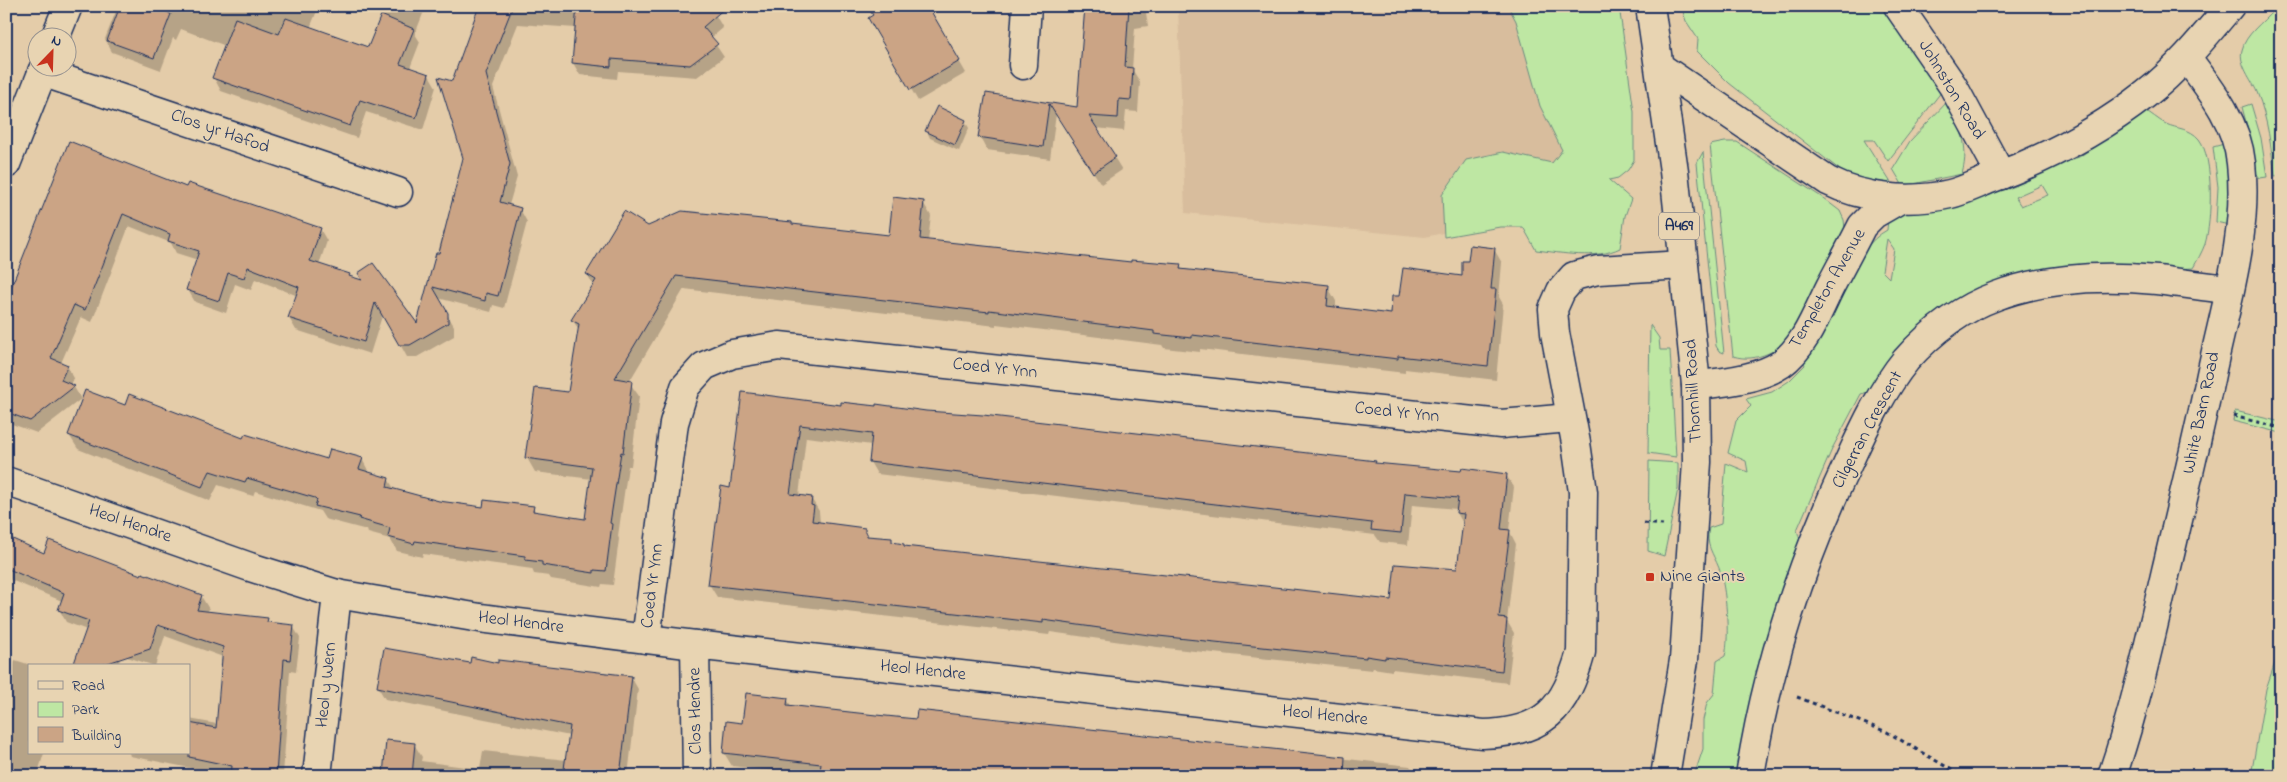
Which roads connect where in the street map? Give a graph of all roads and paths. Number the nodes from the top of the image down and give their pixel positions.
1 (68, 6) edge
2 (1027, 6) edge
3 (1650, 6) edge
4 (1898, 6) edge
5 (2230, 6) edge
6 (60, 28) edge
7 (2186, 58) junction
8 (1023, 65) dead end
9 (1660, 67) junction
10 (40, 78) edge
11 (66, 78) edge
12 (6, 164) edge
13 (2002, 175) junction
14 (398, 192) dead end
15 (1900, 199) junction
16 (1684, 265) junction
17 (2229, 289) junction
18 (1696, 385) junction
19 (2230, 416) dead end
20 (1570, 418) junction
21 (2281, 428) edge
22 (6, 481) edge
23 (1644, 523) dead end
24 (1670, 525) dead end
25 (336, 594) junction
26 (646, 639) junction
27 (695, 645) junction
28 (1794, 696) dead end
29 (317, 776) edge
30 (697, 776) edge
31 (1665, 776) edge
32 (1750, 776) edge
33 (1962, 776) edge
34 (2112, 776) edge

1 - 6 street
2 - 8 street
3 - 9 street, Thornhill Road / A469
4 - 13 street, Johnston Road
5 - 7 street, Templeton Avenue
7 - 13 street, Templeton Avenue
7 - 17 street, White Barn Road
9 - 15 street, Templeton Avenue
9 - 16 street, Thornhill Road / A469
10 - 12 street
11 - 14 street, Clos yr Hafod
13 - 15 street, Templeton Avenue
15 - 18 street, Templeton Avenue
16 - 18 street, Thornhill Road / A469
16 - 20 street, Heol Hendre
17 - 32 street, Cilgerran Crescent
17 - 34 street, White Barn Road
18 - 31 street, Thornhill Road / A469
19 - 21 path
20 - 26 street, Coed Yr Ynn
20 - 27 street, Heol Hendre
22 - 25 street, Heol Hendre
23 - 24 path
25 - 26 street, Heol Hendre
25 - 29 street, Heol y Wern
26 - 27 street, Heol Hendre
27 - 30 street, Clos Hendre
28 - 33 path

